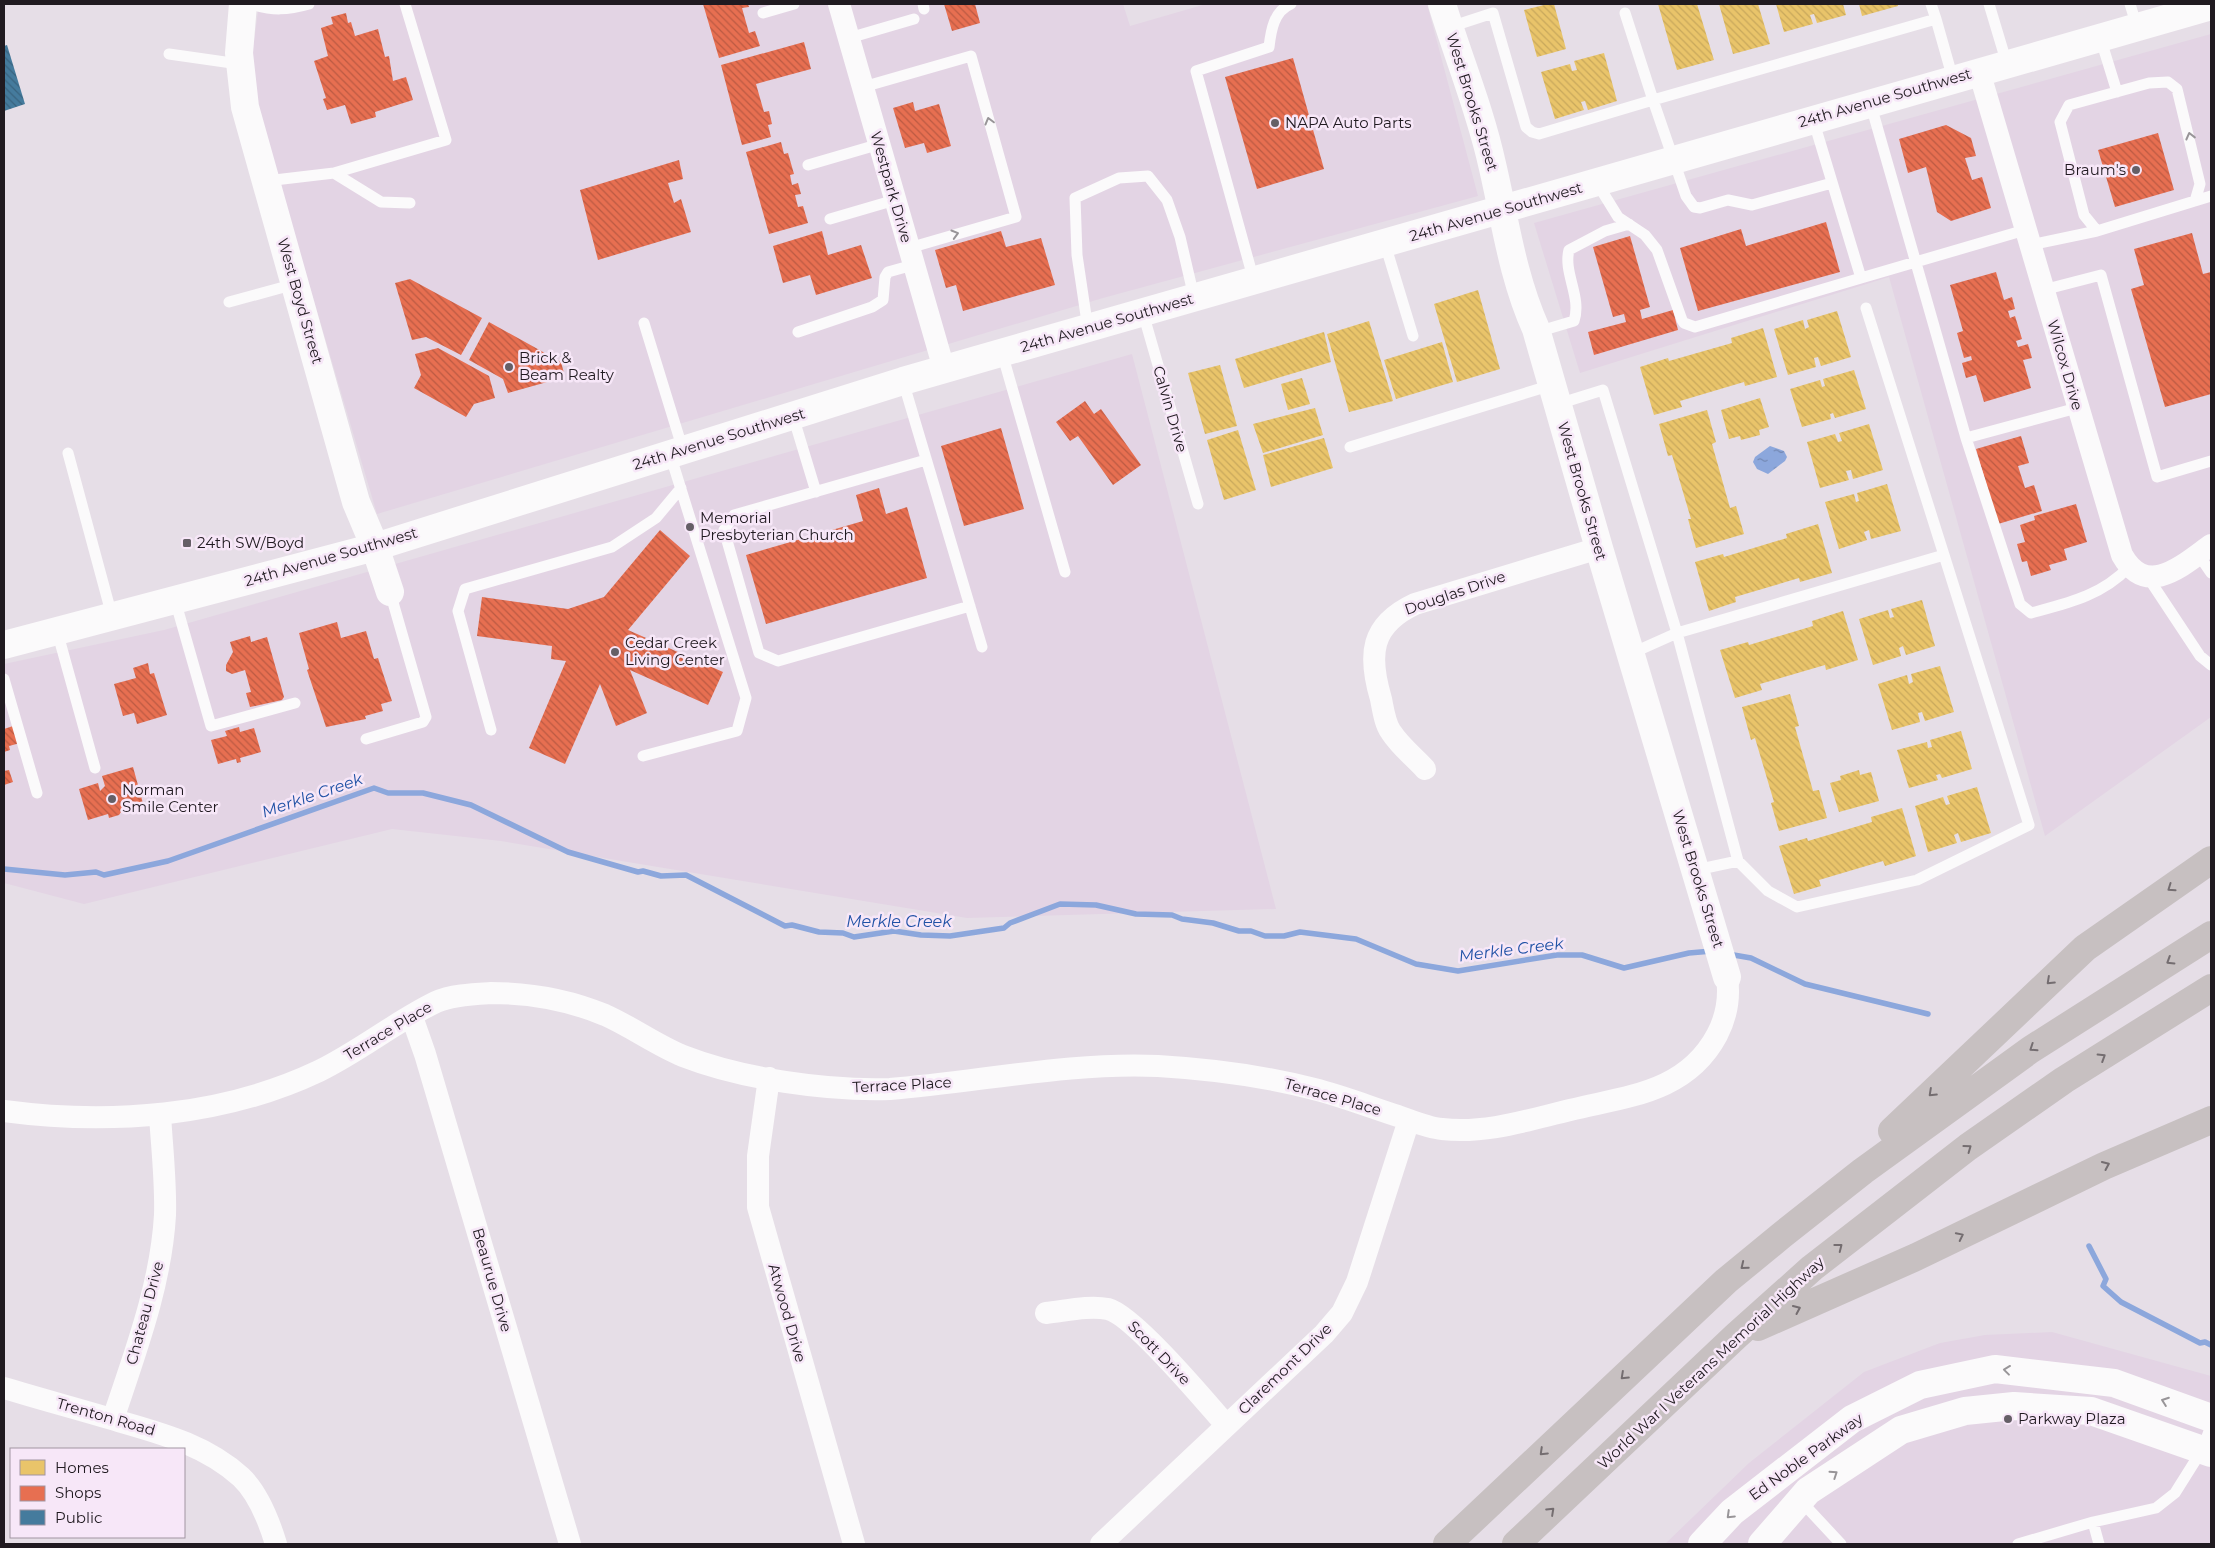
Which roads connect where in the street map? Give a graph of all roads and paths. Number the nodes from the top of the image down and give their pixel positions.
1 (243, 4) edge
2 (251, 4) edge
3 (309, 4) edge
4 (405, 4) edge
5 (794, 4) edge
6 (839, 4) edge
7 (1292, 4) edge
8 (1931, 4) edge
9 (1989, 4) edge
10 (2211, 6) edge
11 (1492, 8) edge
12 (763, 13) dead end
13 (1625, 13) dead end
14 (2133, 15) edge
15 (1446, 16) edge
16 (914, 19) dead end
17 (1936, 19) junction
18 (2100, 37) junction
19 (849, 38) junction
20 (169, 54) dead end
21 (239, 64) junction
22 (2008, 65) junction
23 (1979, 71) junction
24 (1953, 78) junction
25 (863, 87) junction
26 (2117, 92) junction
27 (1653, 100) junction
28 (1870, 102) junction
29 (1814, 119) junction
30 (880, 144) junction
31 (1673, 160) junction
32 (808, 165) dead end
33 (334, 173) junction
34 (266, 181) junction
35 (1597, 182) junction
36 (1832, 184) junction
37 (2211, 196) edge
38 (895, 200) junction
39 (2195, 201) junction
40 (410, 203) dead end
41 (1500, 211) junction
42 (830, 218) dead end
43 (1629, 224) junction
44 (2097, 230) junction
45 (2027, 238) junction
46 (1385, 244) junction
47 (911, 256) junction
48 (1918, 262) junction
49 (1861, 278) junction
50 (1254, 281) junction
51 (295, 284) junction
52 (2043, 290) junction
53 (1195, 298) junction
54 (229, 302) dead end
55 (1866, 308) dead end
56 (1143, 313) junction
57 (644, 323) dead end
58 (1088, 328) junction
59 (798, 332) dead end
60 (1537, 332) junction
61 (1413, 336) dead end
62 (1002, 353) junction
63 (944, 369) junction
64 (903, 381) junction
65 (1555, 394) junction
66 (2077, 408) junction
67 (793, 416) junction
68 (1966, 438) junction
69 (1350, 447) dead end
70 (677, 452) junction
71 (68, 453) dead end
72 (926, 460) junction
73 (2211, 462) edge
74 (681, 488) junction
75 (816, 492) junction
76 (1198, 504) dead end
77 (375, 547) junction
78 (1598, 548) junction
79 (2204, 550) edge
80 (1944, 555) junction
81 (2129, 567) junction
82 (1065, 572) dead end
83 (2211, 573) edge
84 (2151, 576) junction
85 (390, 592) joint
86 (175, 600) junction
87 (970, 606) junction
88 (112, 616) junction
89 (57, 631) junction
90 (1677, 633) junction
91 (4, 645) edge
92 (982, 647) dead end
93 (1630, 654) junction
94 (2211, 665) edge
95 (4, 679) edge
96 (295, 703) dead end
97 (491, 730) dead end
98 (366, 740) dead end
99 (643, 756) dead end
100 (95, 768) dead end
101 (1425, 769) dead end
102 (37, 793) dead end
103 (2211, 860) edge
104 (1738, 861) junction
105 (1696, 870) junction
106 (2211, 935) edge
107 (1727, 977) joint
108 (2211, 988) edge
109 (412, 1017) junction
110 (769, 1078) junction
111 (4, 1111) edge
112 (160, 1115) junction
113 (1408, 1120) junction
114 (2211, 1120) edge
115 (1782, 1235) junction
116 (1046, 1313) dead end
117 (1736, 1336) junction
118 (5, 1392) edge
119 (2211, 1418) edge
120 (113, 1419) junction
121 (1226, 1425) junction
122 (2208, 1443) edge
123 (1800, 1500) junction
124 (2093, 1522) junction
125 (276, 1544) edge
126 (570, 1544) edge
127 (854, 1544) edge
128 (1101, 1544) edge
129 (1447, 1544) edge
130 (1516, 1544) edge
131 (1702, 1544) edge
132 (1762, 1544) edge
133 (1841, 1544) edge
134 (2018, 1544) edge
135 (2099, 1544) edge

1 - 21 main road, West Boyd Street
2 - 3 lane
4 - 33 lane
5 - 12 lane
6 - 19 street, Westpark Drive
7 - 50 lane
8 - 17 lane
9 - 22 lane
10 - 14 main road, 24th Avenue Southwest
11 - 15 lane
11 - 27 lane
13 - 27 lane
14 - 18 main road, 24th Avenue Southwest
15 - 41 main road, West Brooks Street
16 - 19 lane
17 - 24 lane
17 - 27 lane
18 - 22 main road, 24th Avenue Southwest
18 - 26 lane
19 - 25 street, Westpark Drive
20 - 21 lane
21 - 34 main road, West Boyd Street
22 - 23 main road, 24th Avenue Southwest
23 - 24 main road, 24th Avenue Southwest
23 - 45 street, Wilcox Drive
24 - 28 main road, 24th Avenue Southwest
25 - 30 street, Westpark Drive
47 -> 25 lane
39 -> 26 lane
26 - 44 lane
27 - 31 lane
28 - 29 main road, 24th Avenue Southwest
28 - 48 lane
29 - 31 main road, 24th Avenue Southwest
29 - 36 lane
30 - 32 lane
30 - 38 street, Westpark Drive
31 - 35 main road, 24th Avenue Southwest
31 - 36 lane
33 - 34 lane
33 - 40 lane
34 - 51 main road, West Boyd Street
35 - 41 main road, 24th Avenue Southwest
35 - 43 lane
36 - 49 lane
37 - 39 lane
38 - 42 lane
38 - 47 street, Westpark Drive
39 - 44 lane
41 - 46 main road, 24th Avenue Southwest
41 - 60 main road, West Brooks Street
43 - 49 lane
43 - 60 lane
44 - 45 lane
45 - 48 lane
45 - 52 street, Wilcox Drive
46 - 50 main road, 24th Avenue Southwest
46 - 61 lane
47 - 59 lane
47 - 63 street, Westpark Drive
48 - 49 lane
48 - 68 lane
50 - 53 main road, 24th Avenue Southwest
51 - 54 lane
51 - 77 main road, West Boyd Street
52 - 66 street, Wilcox Drive
52 - 73 lane
53 - 56 main road, 24th Avenue Southwest
53 - 58 lane
55 - 80 lane
56 - 58 main road, 24th Avenue Southwest
56 - 76 lane, Calvin Drive
57 - 70 lane
58 - 62 main road, 24th Avenue Southwest
60 - 65 main road, West Brooks Street
62 - 63 main road, 24th Avenue Southwest
62 - 82 lane
63 - 64 main road, 24th Avenue Southwest
64 - 67 main road, 24th Avenue Southwest
64 - 72 lane
65 - 69 lane
65 - 78 main road, West Brooks Street
65 - 90 lane
66 - 68 lane
66 - 81 street, Wilcox Drive
67 - 70 main road, 24th Avenue Southwest
67 - 75 lane
68 - 81 lane
70 - 74 lane
70 - 77 main road, 24th Avenue Southwest
71 - 88 lane
72 - 75 lane
72 - 87 lane
74 - 97 lane
74 - 99 lane
75 - 87 lane
77 - 85 main road, West Boyd Street
77 - 86 main road, 24th Avenue Southwest
78 - 93 main road, West Brooks Street
78 - 101 street, Douglas Drive
79 - 83 lane
79 - 84 street
80 - 90 lane
80 - 104 lane
81 - 84 street
84 - 94 lane
85 - 98 lane
86 - 88 main road, 24th Avenue Southwest
86 - 96 lane
87 - 92 lane
88 - 89 main road, 24th Avenue Southwest
89 - 91 main road, 24th Avenue Southwest
89 - 100 lane
90 - 93 lane
90 - 104 lane
93 - 105 main road, West Brooks Street
95 - 102 lane
103 -> 115 highway
104 - 105 lane
105 - 107 main road, West Brooks Street
106 -> 115 highway
107 - 113 street, Terrace Place
117 -> 108 highway, World War I Veterans Memorial Highway
109 - 110 street, Terrace Place
109 - 112 street, Terrace Place
109 - 126 street, Beaurue Drive
110 - 113 street, Terrace Place
110 - 127 street, Atwood Drive
111 - 112 street, Terrace Place
112 - 120 street, Chateau Drive
113 - 121 street, Claremont Drive
117 -> 114 highway
115 -> 129 highway
116 - 121 street, Scott Drive
130 -> 117 highway, World War I Veterans Memorial Highway
118 - 120 street, Trenton Road
119 -> 131 main road, Ed Noble Parkway
120 - 125 street, Trenton Road
121 - 128 street, Claremont Drive
123 -> 122 main road, Ed Noble Parkway
122 - 124 lane
123 - 132 main road, Ed Noble Parkway
123 - 133 lane
124 - 134 lane
124 - 135 lane

